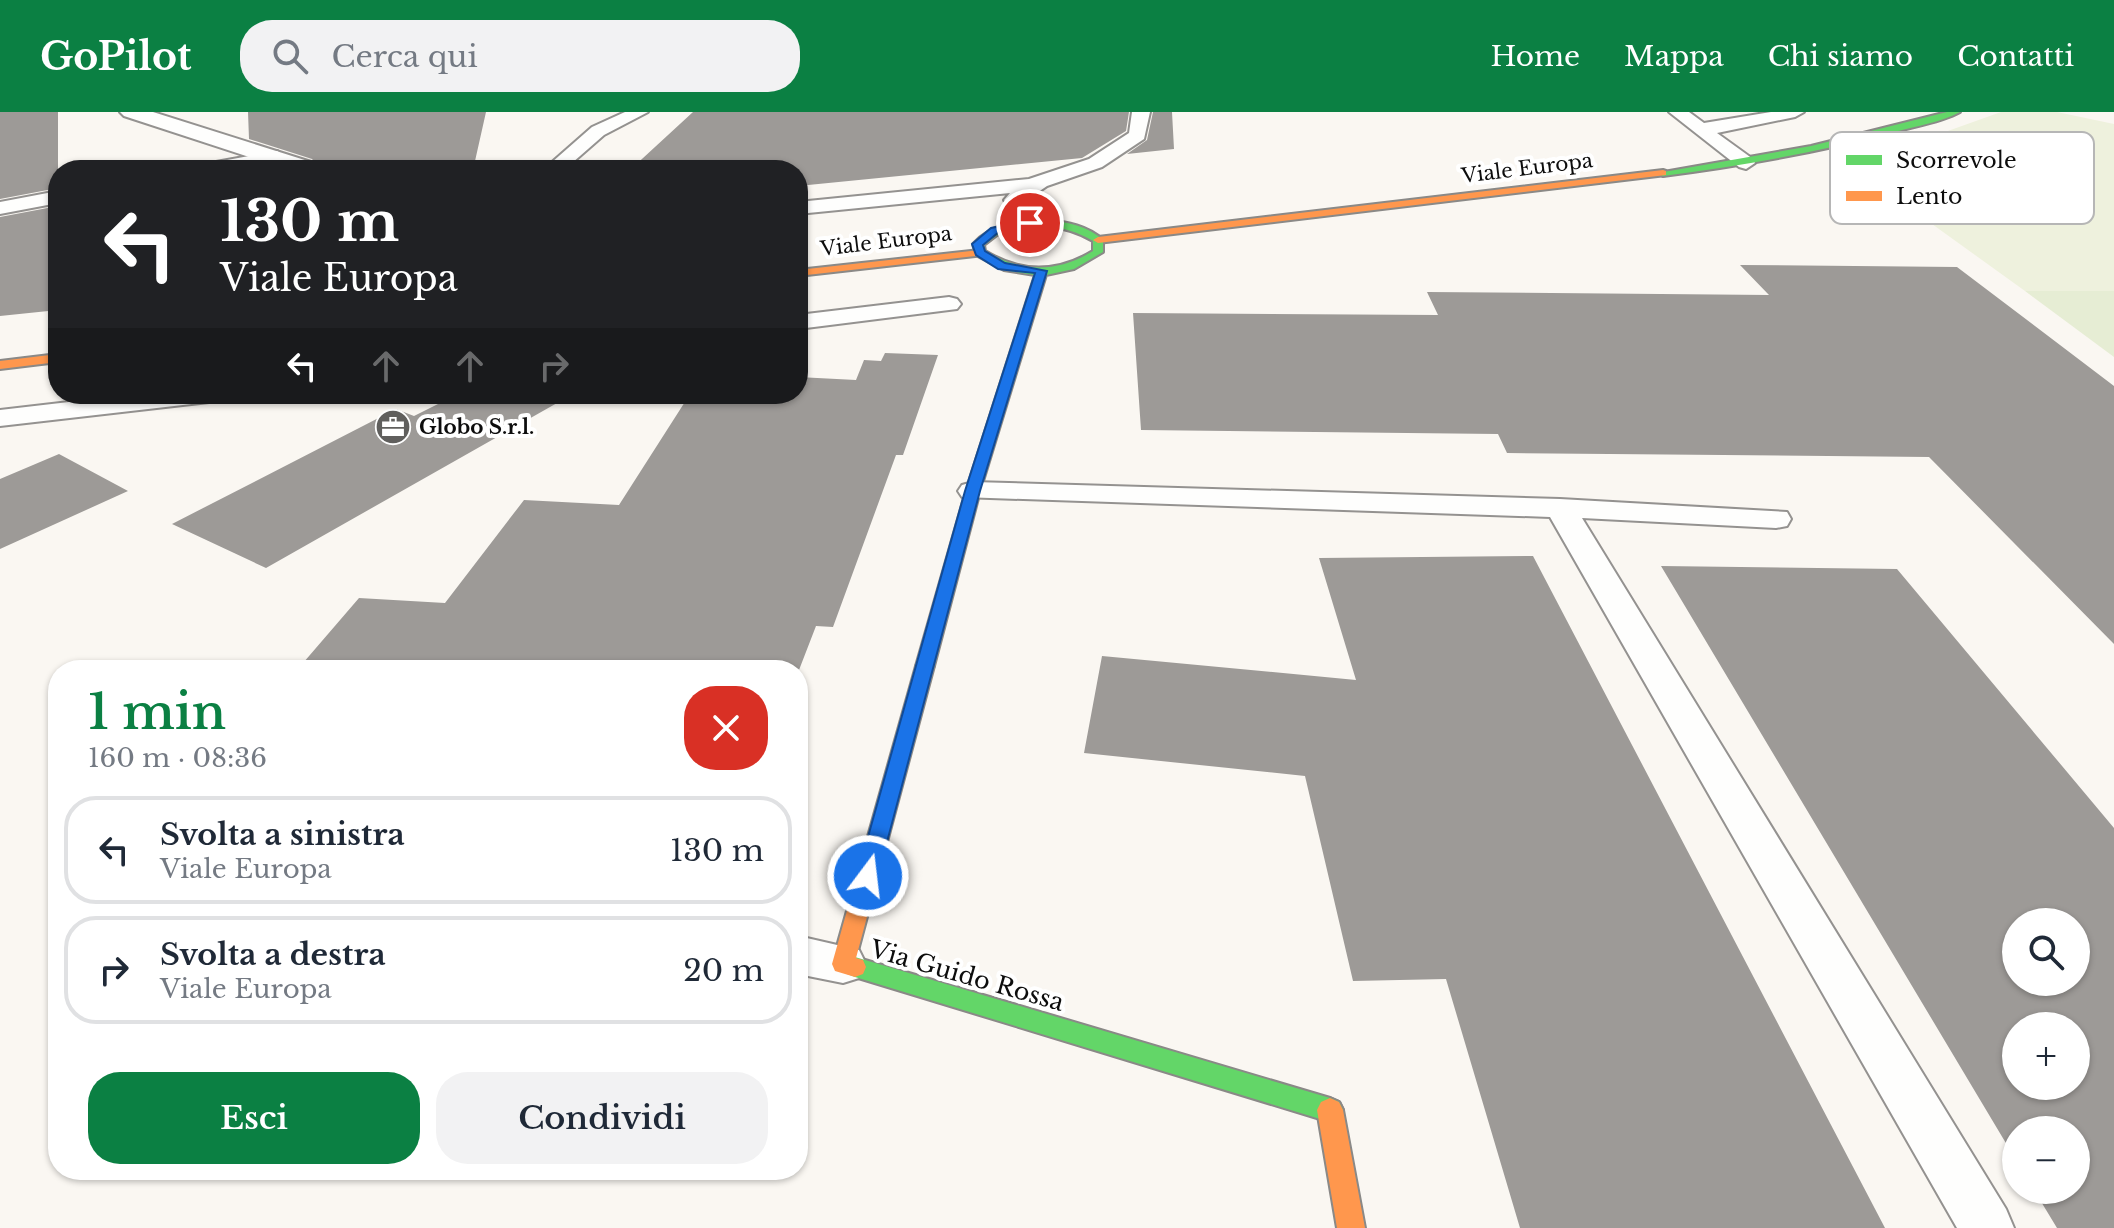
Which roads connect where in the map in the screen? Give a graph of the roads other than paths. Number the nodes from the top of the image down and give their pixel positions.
1 (131, 112) edge
2 (639, 112) edge
3 (1141, 112) edge
4 (1678, 112) edge
5 (1795, 112) edge
6 (1956, 112) edge
7 (1700, 129) junction
8 (1890, 132) edge
9 (1830, 145) edge
10 (277, 157) junction
11 (260, 160) edge
12 (285, 160) edge
13 (565, 160) edge
14 (1746, 163) junction
15 (1028, 185) junction
16 (48, 199) edge
17 (808, 207) edge
18 (0, 208) edge
19 (1030, 223) junction
20 (1098, 240) junction
21 (980, 253) junction
22 (1042, 271) junction
23 (808, 272) edge
24 (949, 304) dead end
25 (808, 321) edge
26 (48, 359) edge
27 (0, 365) edge
28 (119, 404) edge
29 (0, 418) edge
30 (973, 491) junction
31 (1560, 508) junction
32 (1776, 519) dead end
33 (808, 957) edge
34 (843, 964) junction
35 (1351, 1228) edge
36 (1987, 1228) edge

1 - 10 street
2 - 13 lane
3 - 15 lane
4 - 7 lane
5 - 7 lane
6 - 8 street, Viale Europa
7 - 14 lane
9 - 14 street, Viale Europa
10 - 11 lane
10 - 12 street
14 - 20 street, Viale Europa
15 - 17 lane
15 - 19 lane
16 - 18 lane
19 - 20 street, Viale Europa
19 - 21 street, Viale Europa
20 - 22 street, Viale Europa
21 - 22 street, Viale Europa
21 - 23 street, Viale Europa
22 - 30 street, Via Guido Rossa
24 - 25 lane
26 - 27 street
28 - 29 lane
30 - 31 lane
30 - 34 street, Via Guido Rossa
31 - 32 lane
31 - 36 lane
33 - 34 lane
34 - 35 street, Via Guido Rossa

